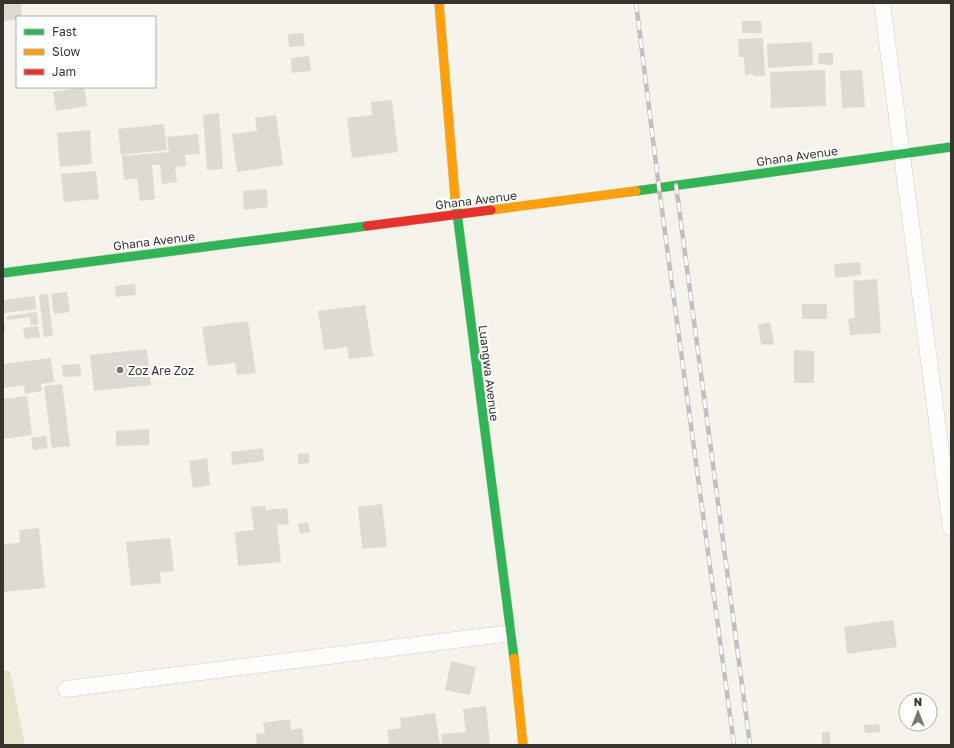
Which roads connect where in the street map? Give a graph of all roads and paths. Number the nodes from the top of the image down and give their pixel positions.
1 (439, 3) edge
2 (882, 3) edge
3 (951, 147) edge
4 (902, 153) junction
5 (456, 214) junction
6 (3, 273) edge
7 (951, 528) edge
8 (511, 633) junction
9 (66, 689) dead end
10 (523, 745) edge

1 - 5 main road, Luangwa Avenue
2 - 4 street
3 - 4 main road, Ghana Avenue
4 - 5 main road, Ghana Avenue
4 - 7 street
5 - 6 main road, Ghana Avenue
5 - 8 main road, Luangwa Avenue
8 - 9 street
8 - 10 main road, Luangwa Avenue

